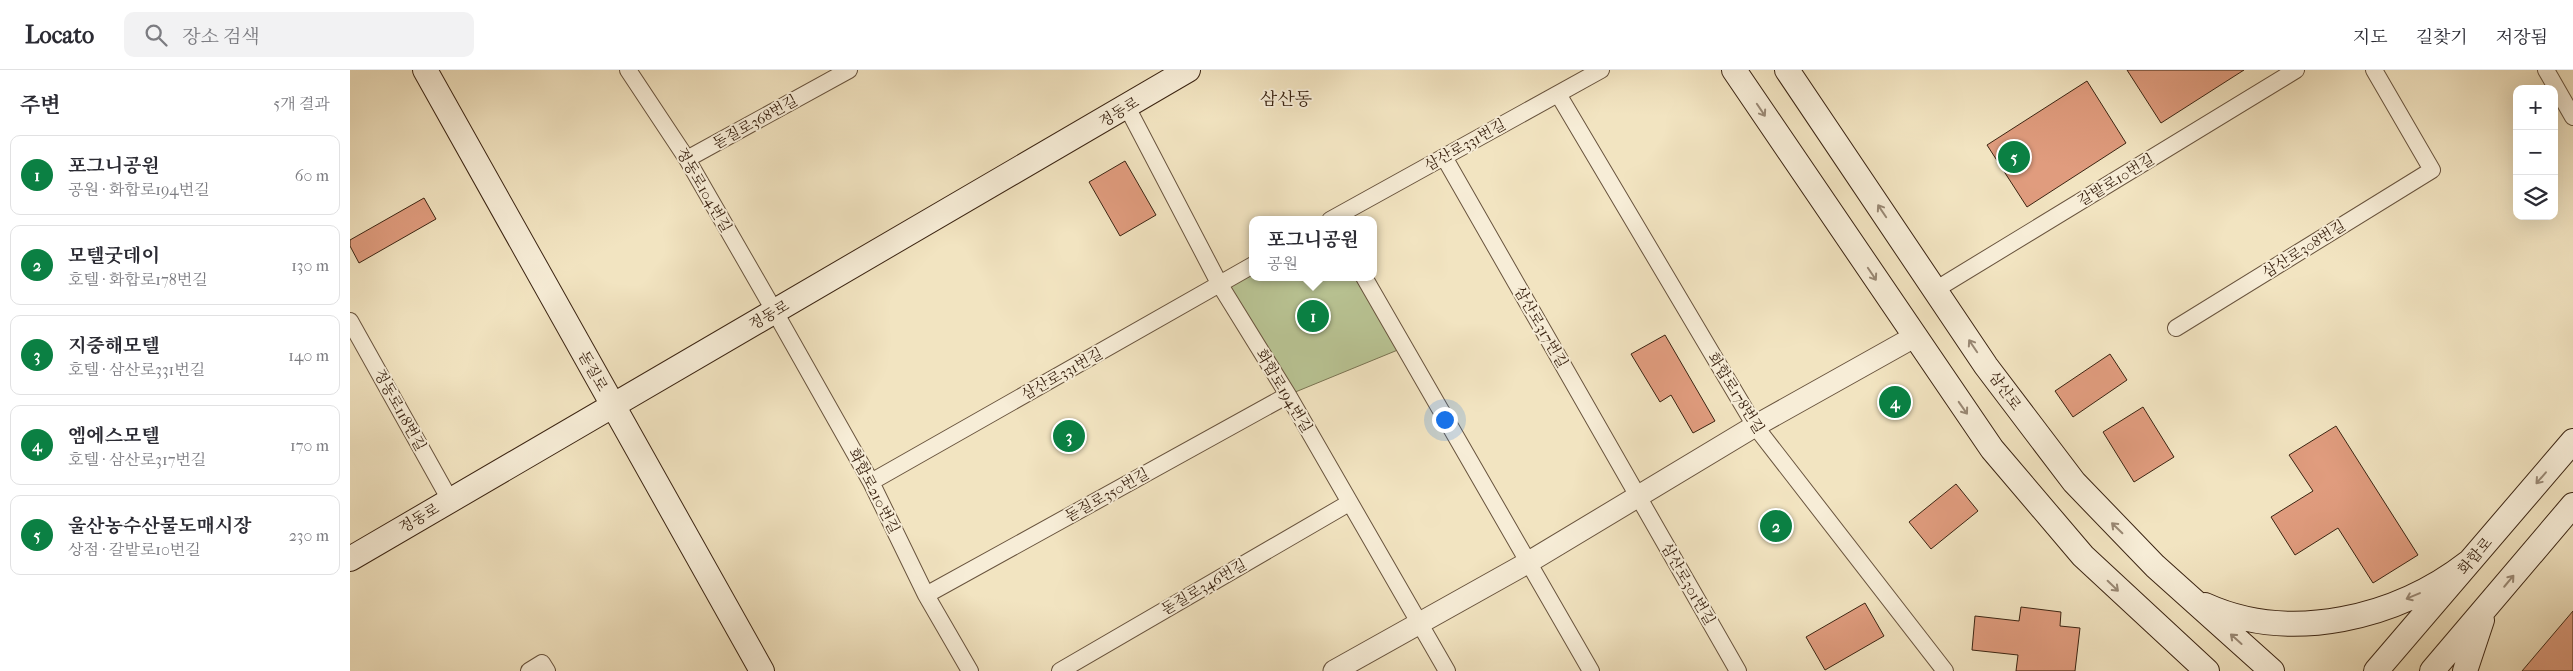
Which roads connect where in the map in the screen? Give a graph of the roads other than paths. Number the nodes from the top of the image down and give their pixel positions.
1 (425, 70) edge
2 (628, 70) edge
3 (849, 70) edge
4 (1601, 70) edge
5 (1734, 70) edge
6 (1787, 70) edge
7 (2296, 70) edge
8 (2374, 70) edge
9 (2546, 70) edge
10 (1176, 73) edge
11 (1558, 94) junction
12 (1127, 107) junction
13 (2573, 117) edge
14 (1444, 156) junction
15 (687, 159) junction
16 (1338, 216) edge
17 (1249, 268) edge
18 (1366, 281) edge
19 (1220, 285) junction
20 (1935, 290) junction
21 (775, 312) junction
22 (350, 321) edge
23 (2176, 328) dead end
24 (1914, 337) junction
25 (357, 350) edge
26 (1288, 395) junction
27 (613, 407) junction
28 (1755, 426) junction
29 (2573, 441) edge
30 (871, 482) junction
31 (1638, 498) junction
32 (450, 500) junction
33 (1349, 503) junction
34 (2573, 505) edge
35 (350, 559) edge
36 (1529, 562) junction
37 (2469, 562) junction
38 (2185, 593) junction
39 (926, 595) junction
40 (2488, 606) junction
41 (1420, 624) junction
42 (2163, 632) junction
43 (762, 671) edge
44 (970, 671) edge
45 (1060, 671) edge
46 (1334, 671) edge
47 (1447, 671) edge
48 (1591, 671) edge
49 (1738, 671) edge
50 (1945, 671) edge
51 (2187, 671) edge
52 (2207, 671) edge
53 (2272, 671) edge
54 (2376, 671) edge
55 (2432, 671) edge
56 (2465, 671) edge

1 - 27 main road, 돋질로
2 - 15 street, 정동로104번길
3 - 15 street, 돋질로368번길
4 - 11 street, 삼산로331번길
5 -> 24 main road
20 -> 6 main road, 삼산로
7 - 20 street, 갈밭로10번길
8 - 23 street, 삼산로308번길
9 - 13 street
10 - 12 main road, 정동로
11 - 14 street, 삼산로331번길
11 - 28 street, 화합로178번길
12 - 19 street, 화합로194번길
12 - 21 main road, 정동로
14 - 16 street, 삼산로331번길
14 - 31 street, 삼산로317번길
15 - 21 street, 정동로104번길
17 - 19 street, 삼산로331번길
18 - 36 street
19 - 26 street, 화합로194번길
19 - 30 street, 삼산로331번길
38 -> 20 main road, 삼산로
21 - 27 main road, 정동로
21 - 30 street, 화합로210번길
22 - 25 street, 정동로118번길
24 - 28 street
24 -> 42 main road
25 - 32 street, 정동로118번길
26 - 33 street, 화합로194번길
26 - 39 street, 돋질로350번길
27 - 32 main road, 정동로
27 - 43 main road, 돋질로
28 - 31 street
28 - 50 street, 화합로178번길
29 -> 37 main road, 화합로
30 - 39 street, 화합로210번길
31 - 36 street
31 - 49 street, 삼산로301번길
32 - 35 main road, 정동로
33 - 41 street, 화합로194번길
33 - 45 street, 돋질로346번길
40 -> 34 main road
36 - 41 street
36 - 48 street
37 -> 38 main road
37 - 54 main road, 화합로
53 -> 38 main road, 삼산로
39 - 44 street, 화합로210번길
40 - 55 main road
40 - 56 main road
41 - 46 street
41 - 47 street, 화합로194번길
42 - 51 main road
42 - 52 main road

